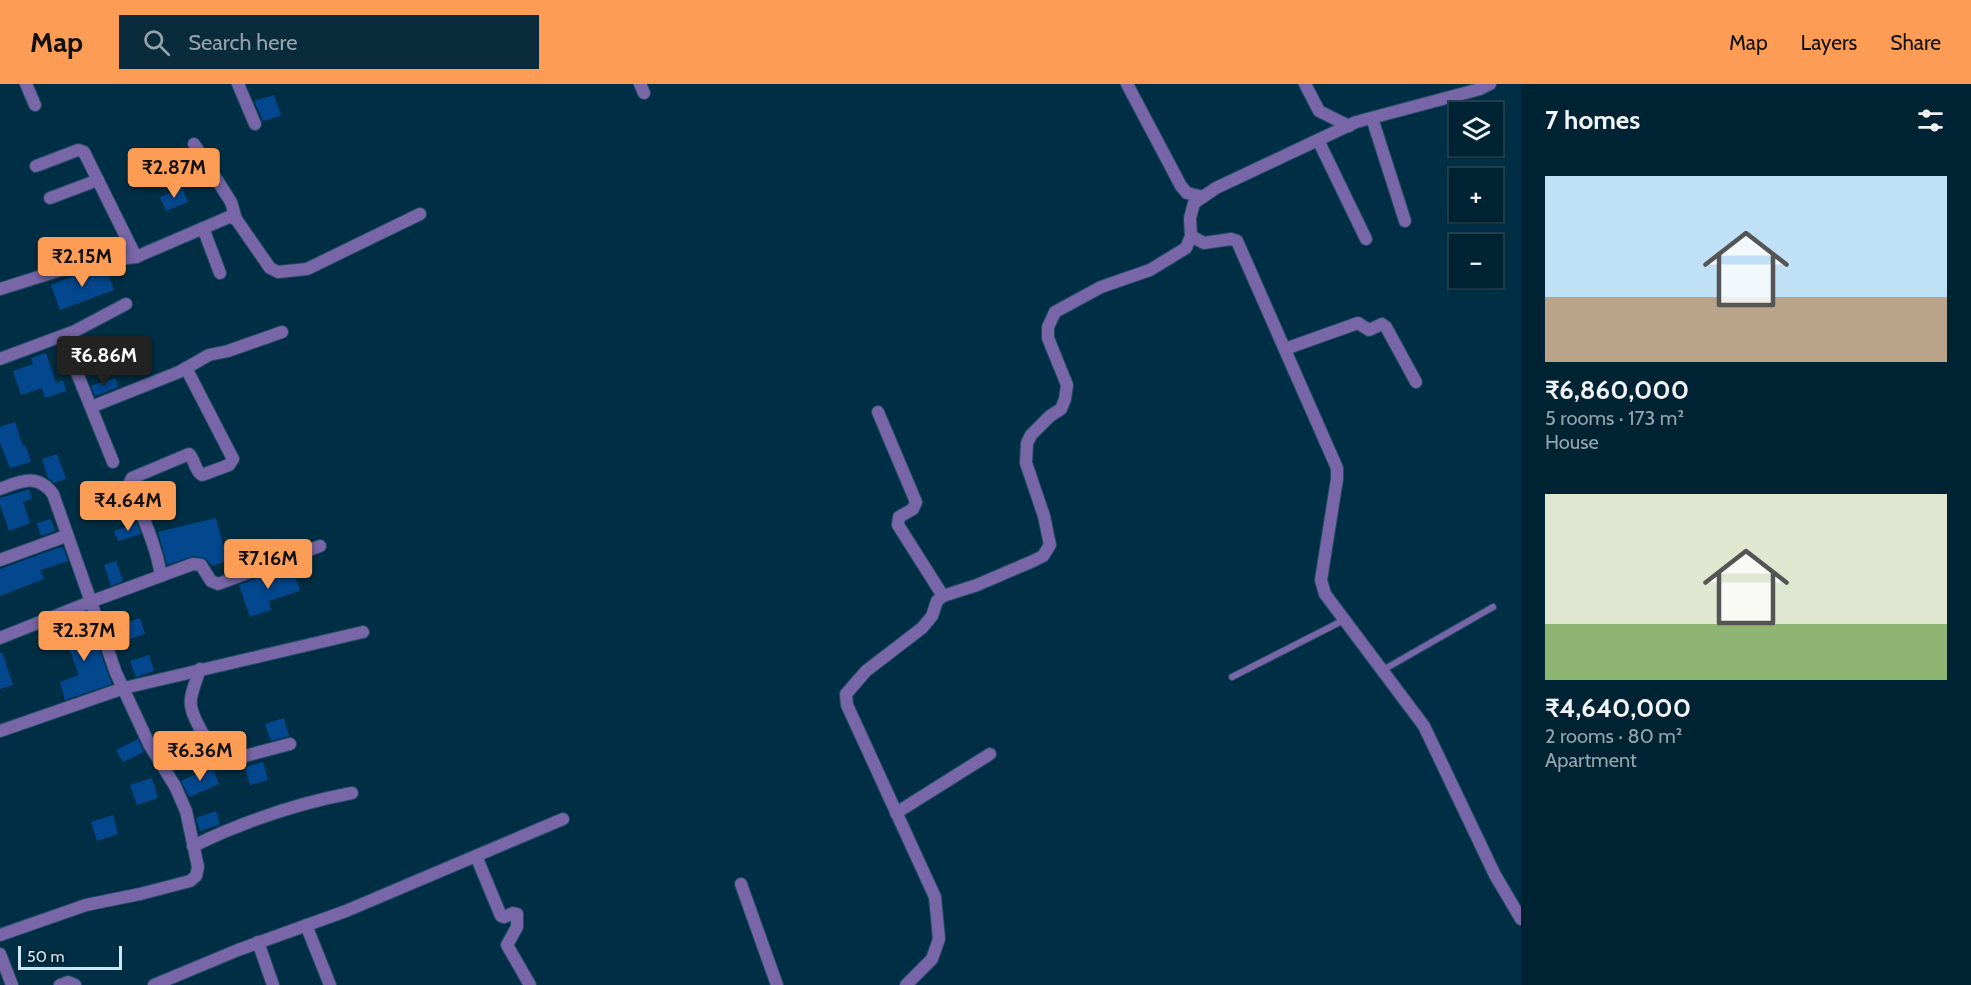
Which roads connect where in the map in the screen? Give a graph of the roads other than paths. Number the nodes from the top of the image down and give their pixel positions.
1 (26, 84) edge
2 (238, 84) edge
3 (1127, 84) edge
4 (1305, 84) edge
5 (1490, 84) edge
6 (1452, 90) edge
7 (35, 105) dead end
8 (1372, 118) junction
9 (255, 124) dead end
10 (1349, 126) junction
11 (1318, 140) junction
12 (194, 144) dead end
13 (36, 166) dead end
14 (98, 180) junction
15 (1203, 197) junction
16 (50, 198) dead end
17 (420, 214) dead end
18 (236, 219) junction
19 (1405, 221) dead end
20 (203, 228) junction
21 (1191, 236) junction
22 (1366, 239) dead end
23 (136, 257) junction
24 (220, 273) dead end
25 (0, 289) edge
26 (126, 304) dead end
27 (282, 332) dead end
28 (62, 336) junction
29 (1285, 349) junction
30 (0, 359) edge
31 (186, 368) junction
32 (1416, 382) dead end
33 (91, 407) junction
34 (878, 412) dead end
35 (113, 462) dead end
36 (0, 489) edge
37 (66, 536) junction
38 (320, 546) dead end
39 (0, 560) edge
40 (161, 576) junction
41 (943, 596) junction
42 (90, 602) junction
43 (1493, 607) dead end
44 (1344, 620) junction
45 (363, 632) dead end
46 (0, 638) edge
47 (200, 669) junction
48 (1383, 670) junction
49 (1232, 677) dead end
50 (124, 688) junction
51 (0, 731) edge
52 (290, 744) dead end
53 (990, 754) dead end
54 (352, 793) dead end
55 (896, 813) junction
56 (563, 819) dead end
57 (193, 846) junction
58 (476, 856) junction
59 (741, 884) dead end
60 (1521, 919) edge
61 (306, 925) junction
62 (0, 935) edge
63 (258, 942) junction
64 (0, 954) edge
65 (12, 985) edge
66 (60, 985) edge
67 (75, 985) edge
68 (154, 985) edge
69 (273, 985) edge
70 (330, 985) edge
71 (530, 985) edge
72 (777, 985) edge
73 (906, 985) edge

1 - 7 street
2 - 9 street
3 - 15 street
4 - 10 street
5 - 6 street
6 - 8 street
8 - 10 street
8 - 19 street
10 - 11 street
11 - 15 street
11 - 22 street
12 - 18 street
13 - 14 street
14 - 16 street
14 - 23 street
15 - 21 street
17 - 18 street
18 - 20 street
20 - 23 street
20 - 24 street
21 - 29 street
21 - 41 street
23 - 25 street
26 - 28 street
27 - 31 street
28 - 30 street
28 - 33 street
29 - 32 street
29 - 44 street
31 - 33 street
31 - 40 street
33 - 35 street
34 - 41 street
36 - 37 street
37 - 39 street
37 - 42 street
38 - 40 street
40 - 42 street
41 - 55 street
42 - 46 street
42 - 50 street
43 - 48 lane
44 - 48 street
44 - 49 lane
45 - 47 street
47 - 50 street
47 - 52 street
48 - 60 street
50 - 51 street
50 - 57 street
53 - 55 street
54 - 57 street
55 - 73 street
56 - 58 street
57 - 62 street
58 - 61 street
58 - 71 street
59 - 72 street
61 - 63 street
61 - 70 street
63 - 68 street
63 - 69 street
64 - 65 street
66 - 67 street

